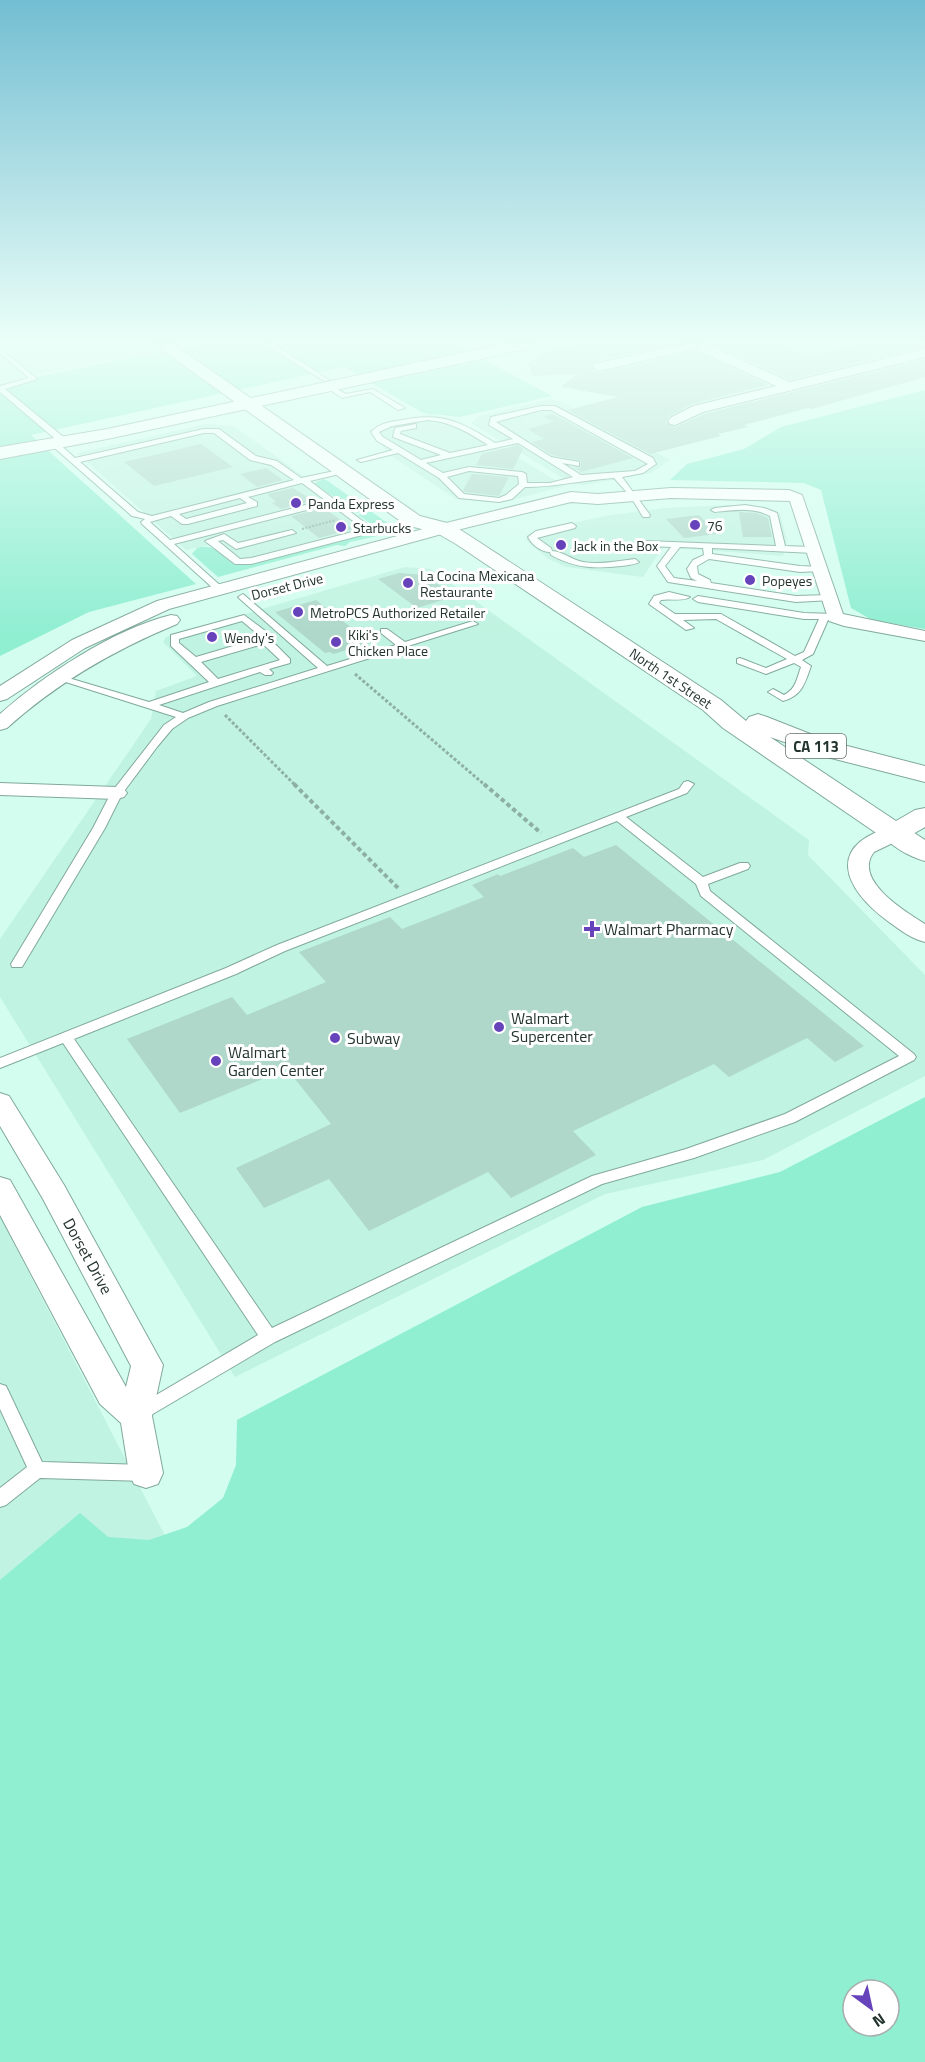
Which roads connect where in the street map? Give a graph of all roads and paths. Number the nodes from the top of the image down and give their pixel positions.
1 (64, 440) edge
2 (65, 440) edge
3 (164, 440) edge
4 (229, 440) edge
5 (320, 440) edge
6 (384, 440) edge
7 (409, 440) edge
8 (485, 440) edge
9 (518, 440) edge
10 (519, 440) edge
11 (610, 440) edge
12 (493, 445) junction
13 (397, 448) junction
14 (0, 453) edge
15 (450, 456) junction
16 (350, 459) junction
17 (551, 459) junction
18 (74, 461) junction
19 (422, 462) junction
20 (576, 464) dead end
21 (587, 471) dead end
22 (442, 476) junction
23 (616, 476) junction
24 (386, 477) dead end
25 (595, 477) junction
26 (580, 478) junction
27 (301, 481) junction
28 (523, 484) junction
29 (242, 496) junction
30 (634, 496) junction
31 (598, 499) junction
32 (333, 501) junction
33 (424, 502) dead end
34 (341, 506) junction
35 (715, 510) dead end
36 (173, 513) junction
37 (646, 515) dead end
38 (152, 518) junction
39 (278, 523) junction
40 (572, 526) dead end
41 (454, 534) junction
42 (224, 537) junction
43 (211, 540) junction
44 (168, 543) junction
45 (648, 543) dead end
46 (677, 545) junction
47 (707, 546) junction
48 (781, 548) junction
49 (175, 550) junction
50 (813, 550) junction
51 (708, 556) junction
52 (635, 562) dead end
53 (819, 569) junction
54 (714, 585) junction
55 (218, 588) junction
56 (243, 597) junction
57 (685, 597) dead end
58 (829, 598) junction
59 (698, 599) dead end
60 (672, 617) junction
61 (830, 617) junction
62 (473, 624) dead end
63 (689, 628) dead end
64 (384, 631) dead end
65 (925, 636) edge
66 (265, 640) junction
67 (403, 645) junction
68 (795, 660) junction
69 (194, 661) junction
70 (740, 661) dead end
71 (262, 668) junction
72 (347, 668) dead end
73 (325, 669) junction
74 (58, 678) junction
75 (216, 682) junction
76 (278, 683) junction
77 (773, 692) dead end
78 (0, 695) edge
79 (712, 705) junction
80 (150, 706) junction
81 (218, 708) dead end
82 (184, 716) junction
83 (0, 724) edge
84 (925, 774) edge
85 (688, 784) dead end
86 (0, 789) edge
87 (117, 793) junction
88 (618, 816) junction
89 (925, 816) edge
90 (895, 833) junction
91 (551, 842) junction
92 (925, 852) edge
93 (744, 866) dead end
94 (701, 882) junction
95 (409, 899) junction
96 (925, 935) edge
97 (17, 964) dead end
98 (66, 1036) junction
99 (0, 1063) edge
100 (0, 1103) edge
101 (0, 1188) edge
102 (269, 1336) junction
103 (0, 1391) edge
104 (136, 1416) junction
105 (37, 1470) junction
106 (146, 1473) joint
107 (0, 1499) edge

1 - 14 main road
2 - 18 lane
3 - 18 lane
4 - 27 lane
5 - 16 main road, North 1st Street / CA 113
6 - 13 lane
7 - 15 lane
8 - 12 lane
9 - 12 lane
10 - 17 lane
11 - 23 lane
12 - 15 lane
13 - 16 lane
13 - 19 lane
15 - 19 lane
16 - 24 main road, North 1st Street / CA 113
16 - 27 lane
16 - 41 main road, North 1st Street / CA 113
17 - 20 lane
17 - 26 lane
18 - 38 lane
19 - 22 lane
21 - 25 lane
22 - 28 lane
22 - 28 lane
23 - 25 lane
23 - 30 lane
25 - 26 lane
26 - 28 lane
27 - 29 lane
27 - 32 lane
29 - 36 lane
29 - 36 lane
30 - 31 street, Dorset Drive
30 - 37 lane
30 - 50 street, Dorset Drive
31 - 41 street, Dorset Drive
31 - 41 street, Dorset Drive
32 - 34 lane
32 - 44 lane
33 - 41 main road, North 1st Street / CA 113
34 - 39 lane
34 - 43 lane
35 - 48 lane
36 - 38 lane
38 - 44 lane
39 - 42 lane
39 - 42 lane
40 - 52 lane
41 - 55 street, Dorset Drive
41 - 56 street, Dorset Drive
41 - 79 main road, North 1st Street / CA 113
42 - 43 lane
43 - 49 lane
44 - 49 lane
45 - 46 lane
46 - 47 lane
46 - 54 lane
47 - 48 lane
47 - 51 lane
48 - 50 lane
49 - 55 lane
50 - 53 street
51 - 53 lane
51 - 54 lane
53 - 58 street
54 - 58 lane
55 - 78 street, Dorset Drive
56 - 73 lane
56 - 74 street, Dorset Drive
57 - 60 lane
58 - 61 street
59 - 61 lane
60 - 63 lane
60 - 68 lane
61 - 65 street
61 - 68 lane
62 - 67 lane
64 - 67 lane
66 - 69 lane
66 - 69 lane
66 - 71 lane
67 - 73 lane
68 - 70 lane
68 - 77 lane
69 - 75 lane
71 - 75 lane
71 - 76 lane
72 - 91 path
73 - 76 lane
74 - 80 lane
74 - 83 street, Dorset Drive
75 - 80 lane
76 - 82 lane
79 - 84 main road, CA 113
79 - 90 main road, North 1st Street / CA 113
80 - 82 lane
81 - 95 path
82 - 87 lane
85 - 88 lane
86 - 87 street
87 - 97 lane
88 - 91 lane
88 - 94 lane
89 - 90 main road
90 - 92 main road, CA 113
90 - 96 street
91 - 95 lane
93 - 94 lane
94 - 102 lane
95 - 98 lane
98 - 99 lane
98 - 102 lane
100 - 104 street, Dorset Drive
101 - 104 street
102 - 104 lane
103 - 105 lane
104 - 106 street, Dorset Drive
105 - 106 lane
105 - 107 lane

